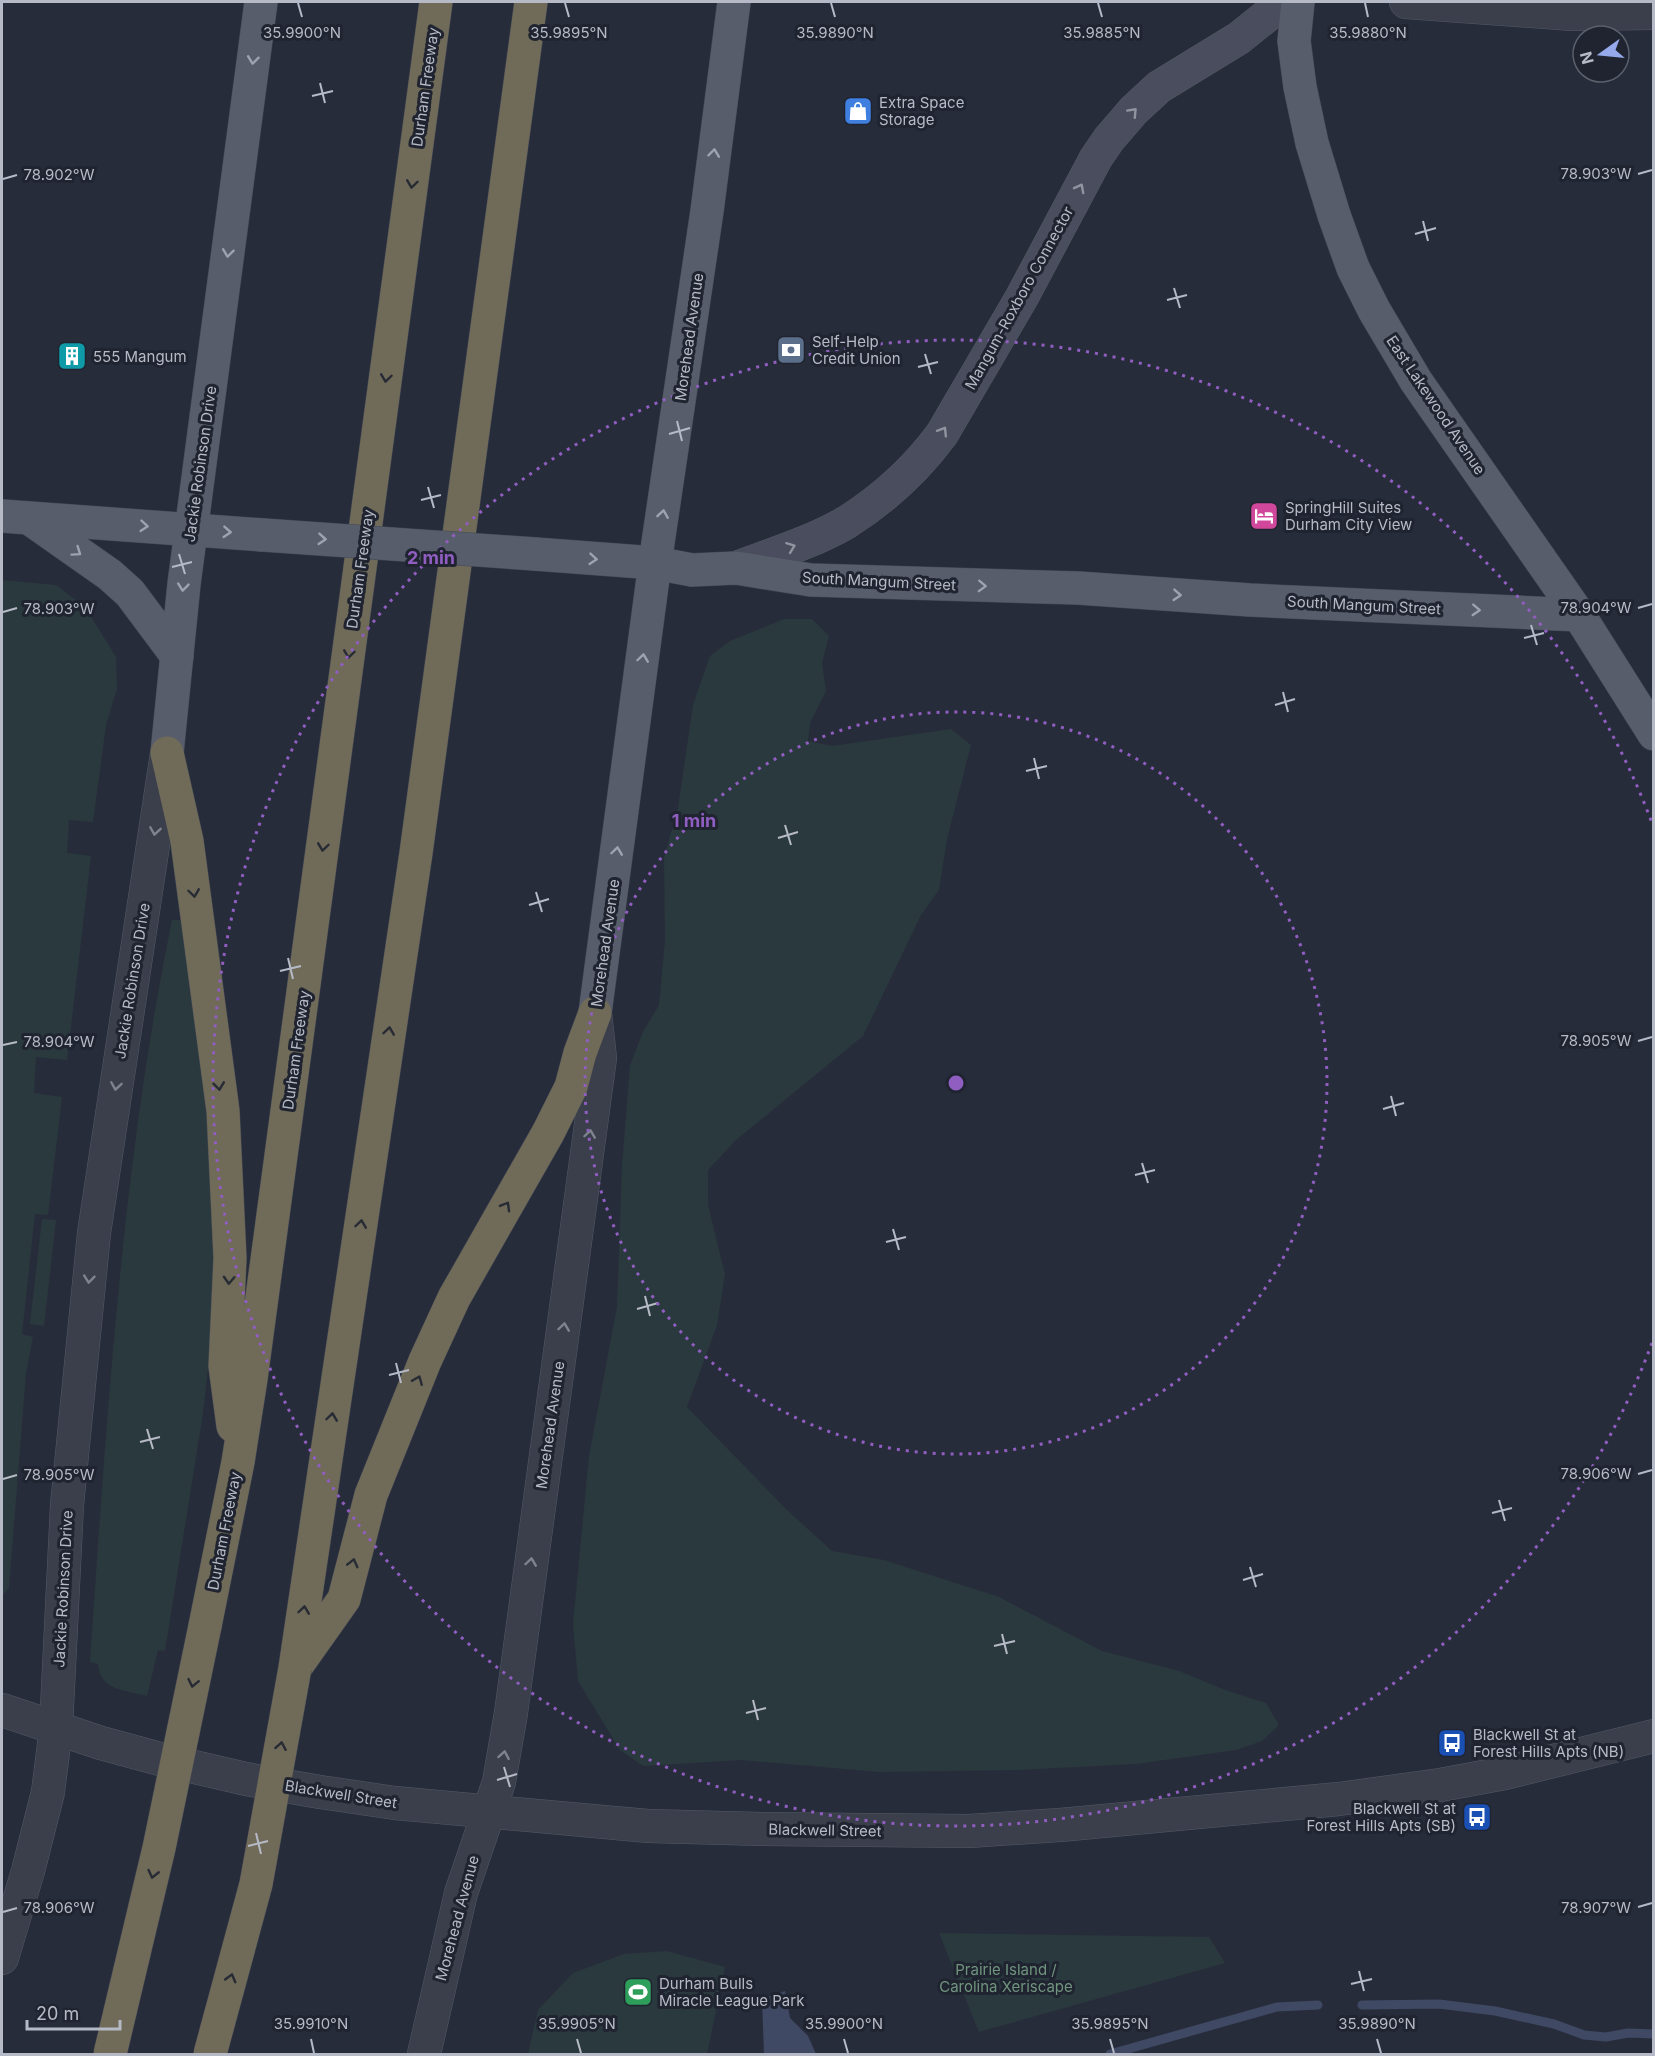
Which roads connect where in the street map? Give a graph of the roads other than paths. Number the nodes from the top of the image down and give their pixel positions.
1 (261, 2) edge
2 (436, 2) edge
3 (531, 2) edge
4 (734, 2) edge
5 (1284, 2) edge
6 (1298, 2) edge
7 (1406, 2) edge
8 (1653, 13) edge
9 (15, 517) edge
10 (191, 529) junction
11 (655, 564) junction
12 (736, 568) junction
13 (1579, 615) junction
14 (177, 656) junction
15 (1653, 734) edge
16 (167, 753) junction
17 (595, 1013) junction
18 (238, 1462) junction
19 (295, 1668) junction
20 (2, 1710) edge
21 (56, 1728) junction
22 (1653, 1736) edge
23 (490, 1811) junction
24 (2, 1958) edge
25 (110, 2055) edge
26 (210, 2055) edge
27 (424, 2055) edge

1 -> 10 main road, Jackie Robinson Drive
2 -> 18 highway, Durham Freeway
19 -> 3 highway
11 -> 4 main road, Morehead Avenue
12 -> 5 main road, Mangum-Roxboro Connector
6 - 13 main road, East Lakewood Avenue
7 - 8 street
9 -> 10 main road, South Mangum Street
9 -> 14 main road
10 -> 11 main road, South Mangum Street, bridge
10 -> 14 main road, Jackie Robinson Drive
11 - 12 main road, South Mangum Street
17 -> 11 main road, Morehead Avenue
12 -> 13 main road, South Mangum Street
13 - 15 main road, East Lakewood Avenue
14 - 16 main road, Jackie Robinson Drive
16 -> 18 highway
16 -> 21 street, Jackie Robinson Drive
19 -> 17 highway
23 -> 17 street, Morehead Avenue
18 -> 25 highway, Durham Freeway, bridge
26 -> 19 highway, bridge
20 - 21 street, Blackwell Street
21 - 23 street, Blackwell Street
21 - 24 street, Jackie Robinson Drive
22 - 23 street, Blackwell Street
23 - 27 street, Morehead Avenue

